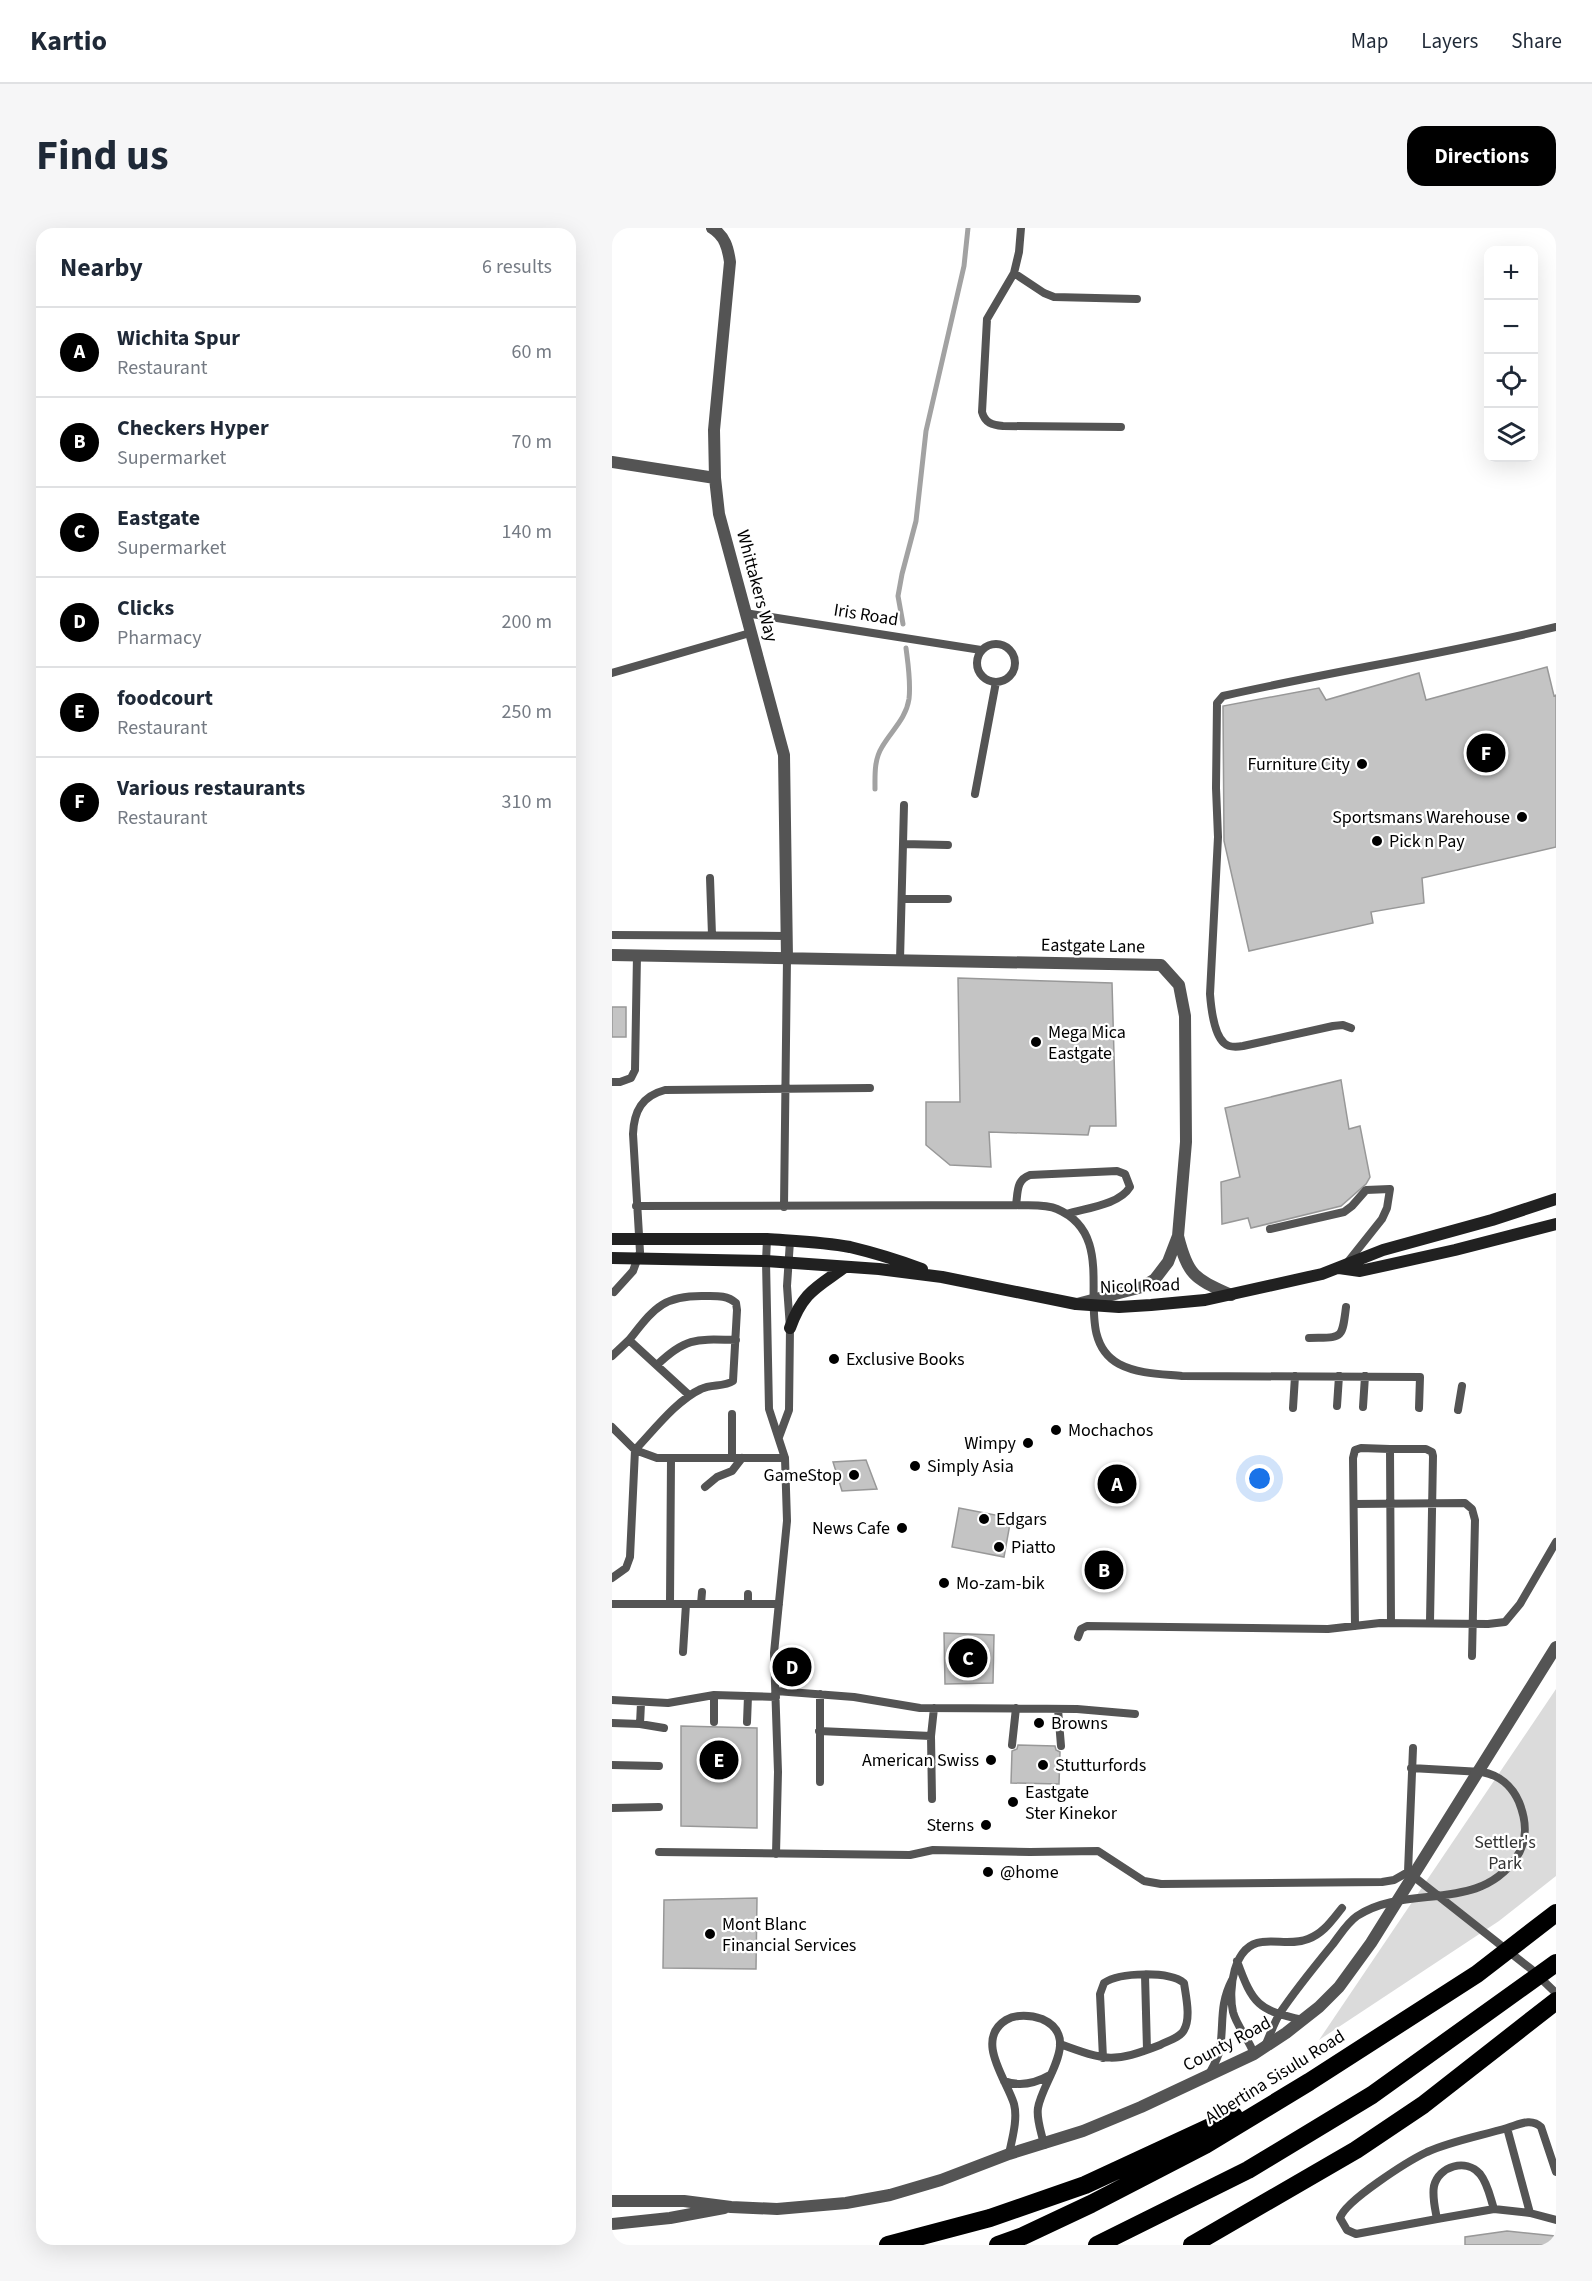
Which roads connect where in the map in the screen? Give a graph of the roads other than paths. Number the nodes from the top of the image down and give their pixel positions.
1 (712, 228) edge
2 (1021, 228) edge
3 (1014, 273) junction
4 (1137, 299) dead end
5 (1121, 427) dead end
6 (612, 462) edge
7 (715, 478) junction
8 (745, 613) junction
9 (1556, 627) edge
10 (750, 633) junction
11 (981, 650) junction
12 (612, 673) edge
13 (996, 682) junction
14 (975, 794) dead end
15 (904, 805) dead end
16 (903, 844) junction
17 (948, 845) dead end
18 (710, 878) dead end
19 (902, 899) junction
20 (948, 900) dead end
21 (612, 935) edge
22 (712, 935) junction
23 (787, 936) junction
24 (612, 955) edge
25 (637, 955) junction
26 (787, 958) junction
27 (900, 960) junction
28 (1351, 1029) dead end
29 (612, 1082) edge
30 (870, 1088) dead end
31 (785, 1090) junction
32 (1556, 1199) edge
33 (1016, 1205) junction
34 (636, 1206) junction
35 (784, 1207) junction
36 (1066, 1214) junction
37 (1556, 1224) edge
38 (1270, 1228) dead end
39 (1178, 1236) junction
40 (612, 1239) edge
41 (767, 1239) junction
42 (790, 1241) junction
43 (612, 1258) edge
44 (766, 1261) junction
45 (788, 1263) junction
46 (1342, 1266) junction
47 (846, 1267) junction
48 (942, 1276) junction
49 (614, 1292) dead end
50 (1231, 1295) junction
51 (1076, 1304) junction
52 (1346, 1307) dead end
53 (790, 1328) junction
54 (1309, 1338) dead end
55 (629, 1340) junction
56 (736, 1340) junction
57 (612, 1356) edge
58 (657, 1365) junction
59 (1295, 1376) junction
60 (1339, 1376) junction
61 (1365, 1376) junction
62 (1462, 1386) dead end
63 (689, 1395) junction
64 (1337, 1406) dead end
65 (1363, 1407) dead end
66 (1293, 1408) dead end
67 (1419, 1408) dead end
68 (1458, 1410) dead end
69 (732, 1414) dead end
70 (612, 1427) edge
71 (779, 1437) junction
72 (1390, 1449) junction
73 (635, 1450) junction
74 (737, 1458) junction
75 (785, 1458) junction
76 (671, 1459) junction
77 (705, 1487) dead end
78 (1432, 1503) junction
79 (1354, 1504) junction
80 (1391, 1504) junction
81 (1556, 1542) edge
82 (612, 1578) edge
83 (702, 1592) dead end
84 (748, 1594) dead end
85 (612, 1604) edge
86 (670, 1604) junction
87 (686, 1604) junction
88 (701, 1604) junction
89 (748, 1604) junction
90 (778, 1604) junction
91 (1430, 1622) junction
92 (1391, 1623) junction
93 (1474, 1623) junction
94 (1355, 1626) junction
95 (1078, 1636) dead end
96 (1556, 1647) edge
97 (683, 1652) dead end
98 (1472, 1656) dead end
99 (776, 1694) junction
100 (820, 1694) junction
101 (714, 1695) junction
102 (748, 1696) junction
103 (612, 1701) edge
104 (641, 1703) junction
105 (934, 1708) junction
106 (1016, 1708) junction
107 (1058, 1709) junction
108 (1135, 1714) dead end
109 (714, 1722) dead end
110 (747, 1722) dead end
111 (612, 1723) edge
112 (640, 1724) junction
113 (664, 1728) dead end
114 (819, 1731) junction
115 (931, 1736) junction
116 (1012, 1744) dead end
117 (1061, 1746) dead end
118 (1413, 1748) dead end
119 (612, 1765) edge
120 (659, 1766) dead end
121 (1411, 1768) junction
122 (820, 1782) dead end
123 (932, 1799) dead end
124 (660, 1807) dead end
125 (612, 1808) edge
126 (659, 1852) dead end
127 (776, 1854) junction
128 (1409, 1873) junction
129 (1342, 1908) dead end
130 (1556, 1913) edge
131 (1237, 1961) junction
132 (1556, 1963) edge
133 (1145, 1975) junction
134 (1234, 1977) junction
135 (1556, 1993) edge
136 (1556, 2001) edge
137 (1279, 2015) junction
138 (1303, 2020) junction
139 (1060, 2044) junction
140 (1147, 2050) junction
141 (1259, 2051) junction
142 (1103, 2058) junction
143 (1051, 2075) junction
144 (1208, 2076) junction
145 (1004, 2081) junction
146 (1309, 2082) junction
147 (1507, 2128) junction
148 (1044, 2145) junction
149 (1009, 2154) junction
150 (1556, 2172) edge
151 (612, 2201) edge
152 (732, 2207) junction
153 (1494, 2209) junction
154 (1530, 2213) junction
155 (1437, 2219) junction
156 (1556, 2220) edge
157 (612, 2224) edge
158 (888, 2245) edge
159 (998, 2245) edge
160 (1096, 2245) edge
161 (1192, 2245) edge

1 - 7 street, Whittakers Way
2 - 3 lane
3 - 4 lane
3 - 5 lane
6 - 7 street
7 - 8 street, Whittakers Way
8 - 10 street, Whittakers Way
8 - 11 lane, Iris Road
9 - 28 lane
10 - 12 lane
10 - 23 street, Whittakers Way
11 - 13 lane
11 - 13 lane
13 - 14 lane
15 - 16 lane
16 - 17 lane
16 - 19 lane
18 - 22 lane
19 - 20 lane
19 - 27 lane
21 - 22 lane
22 - 23 lane
23 - 26 street, Whittakers Way
24 - 25 street, Eastgate Lane
25 - 26 street, Eastgate Lane
25 - 29 lane
26 - 27 street, Eastgate Lane
26 - 31 lane
27 - 39 street, Eastgate Lane
30 - 31 lane
31 - 34 lane
31 - 35 lane
32 - 46 main road, Nicol Road
33 - 35 lane
33 - 36 lane
33 - 36 lane
34 - 35 lane
34 - 49 lane
36 - 59 lane
37 - 46 main road, Nicol Road
38 - 46 lane
39 - 50 street
39 - 51 street, Eastgate Lane
40 - 41 main road, Nicol Road
41 - 42 main road, Nicol Road
41 - 44 lane
42 - 45 lane
42 - 48 main road, Nicol Road
43 - 44 main road, Nicol Road
44 - 45 main road, Nicol Road
44 - 71 lane
45 - 47 main road, Nicol Road
45 - 53 lane
46 - 50 main road, Nicol Road
47 - 48 main road, Nicol Road
47 - 53 main road
48 - 51 main road, Nicol Road
50 - 51 main road, Nicol Road
52 - 54 lane
53 - 71 lane
55 - 56 lane
55 - 57 lane
55 - 58 lane
56 - 58 lane
56 - 63 lane
58 - 63 lane
59 - 60 lane
59 - 66 lane
60 - 61 lane
60 - 64 lane
61 - 65 lane
61 - 67 lane
62 - 68 lane
63 - 73 lane
69 - 74 lane
70 - 73 lane
71 - 75 lane
72 - 78 lane
72 - 79 lane
72 - 80 lane
73 - 76 lane
73 - 82 lane
74 - 75 lane
74 - 76 lane
74 - 77 lane
75 - 90 lane
76 - 86 lane
78 - 80 lane
78 - 91 lane
78 - 93 lane
79 - 80 lane
79 - 94 lane
80 - 92 lane
81 - 93 lane
83 - 88 lane
84 - 89 lane
85 - 86 lane
86 - 87 lane
87 - 88 lane
87 - 97 lane
88 - 89 lane
89 - 90 lane
90 - 99 lane
91 - 92 lane
91 - 93 lane
92 - 94 lane
93 - 98 lane
94 - 95 lane
96 - 138 street, County Road
99 - 100 lane
99 - 102 lane
99 - 127 lane
100 - 105 lane
100 - 114 lane
101 - 102 lane
101 - 104 lane
101 - 109 lane
102 - 110 lane
103 - 104 lane
104 - 112 lane
105 - 106 lane
105 - 115 lane
106 - 107 lane
106 - 116 lane
107 - 108 lane
107 - 117 lane
111 - 112 lane
112 - 113 lane
114 - 115 lane
114 - 122 lane
115 - 123 lane
118 - 121 lane
119 - 120 lane
121 - 128 lane
121 - 137 lane
124 - 125 lane
126 - 127 lane
127 - 128 lane
128 - 135 lane
129 - 131 lane
130 - 146 highway, Albertina Sisulu Road
131 - 134 lane
131 - 137 lane
132 - 160 highway
133 - 140 lane
133 - 140 lane
133 - 142 lane
134 - 141 lane
134 - 144 lane
136 - 161 highway
137 - 138 lane
137 - 141 lane
138 - 141 street, County Road
139 - 142 lane
139 - 143 lane
139 - 145 lane
140 - 142 lane
141 - 144 street, County Road
143 - 145 lane
143 - 148 lane
144 - 148 street, County Road
145 - 149 lane
146 - 158 highway
146 - 159 highway, Albertina Sisulu Road
147 - 150 lane
147 - 154 lane
147 - 155 lane
148 - 149 street, County Road
149 - 152 street, County Road
151 - 152 street, County Road
152 - 157 street, County Road
153 - 154 lane
153 - 155 lane
153 - 155 lane
154 - 156 lane

